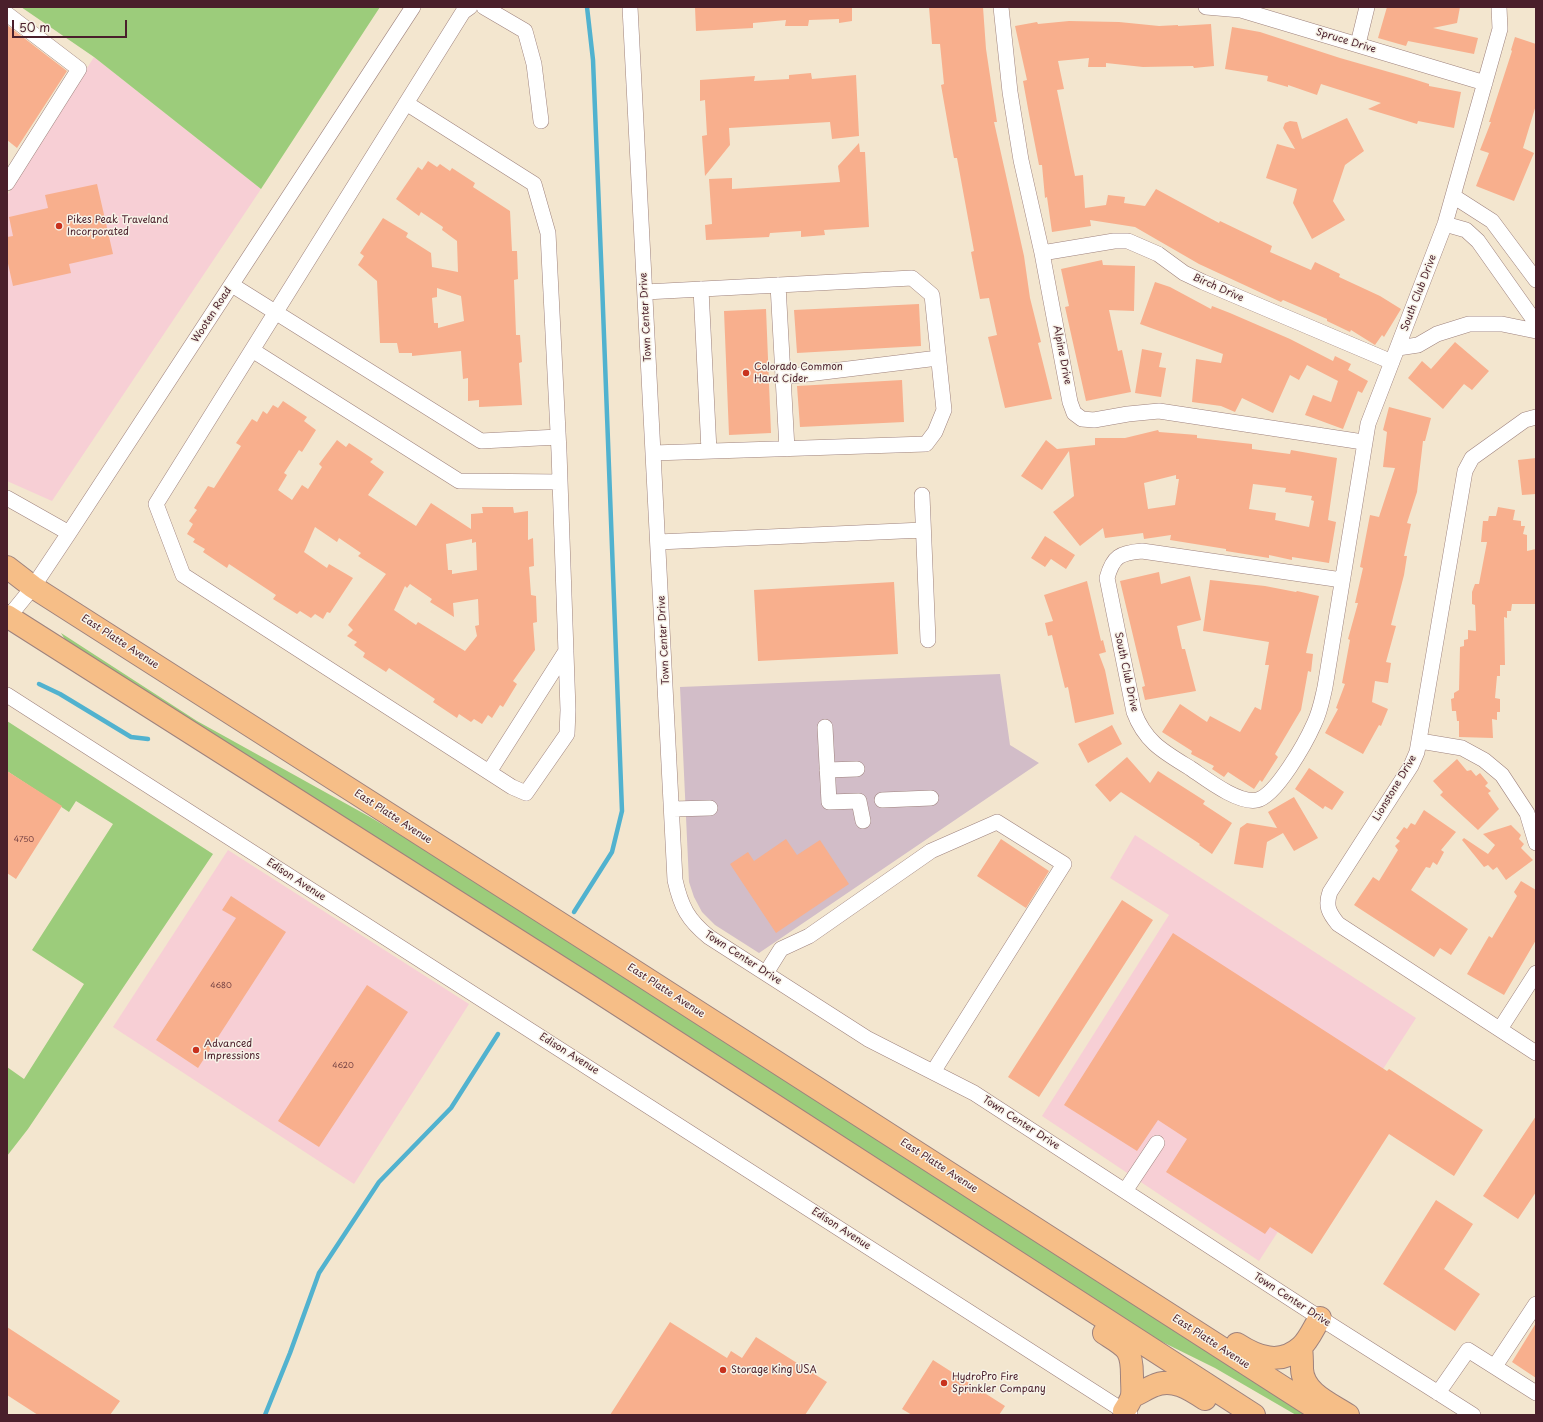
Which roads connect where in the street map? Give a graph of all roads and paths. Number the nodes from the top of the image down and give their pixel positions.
1 (413, 7) edge
2 (470, 7) edge
3 (484, 7) edge
4 (630, 7) edge
5 (1001, 7) edge
6 (1206, 7) edge
7 (1367, 7) edge
8 (1499, 7) edge
9 (7, 14) edge
10 (1358, 44) junction
11 (1485, 83) junction
12 (406, 103) junction
13 (541, 121) dead end
14 (7, 183) edge
15 (1453, 196) junction
16 (1445, 224) junction
17 (1042, 253) junction
18 (1536, 280) edge
19 (232, 285) junction
20 (778, 285) junction
21 (701, 289) junction
22 (645, 292) junction
23 (276, 312) junction
24 (1536, 322) edge
25 (1536, 331) edge
26 (1398, 348) junction
27 (252, 350) junction
28 (938, 358) junction
29 (1392, 362) junction
30 (783, 377) junction
31 (1536, 417) edge
32 (558, 437) junction
33 (1364, 442) junction
34 (787, 448) junction
35 (709, 451) junction
36 (653, 453) junction
37 (560, 482) junction
38 (922, 494) dead end
39 (7, 498) edge
40 (923, 530) junction
41 (69, 533) junction
42 (658, 542) junction
43 (7, 567) edge
44 (1342, 580) junction
45 (33, 587) junction
46 (8, 617) edge
47 (928, 640) dead end
48 (566, 650) junction
49 (7, 695) edge
50 (825, 727) dead end
51 (1420, 741) junction
52 (857, 769) dead end
53 (827, 770) junction
54 (489, 772) junction
55 (932, 798) dead end
56 (882, 800) dead end
57 (710, 808) dead end
58 (673, 809) junction
59 (863, 821) dead end
60 (1536, 844) edge
61 (766, 973) junction
62 (1536, 973) edge
63 (1500, 1030) junction
64 (1536, 1053) edge
65 (933, 1072) junction
66 (1157, 1143) dead end
67 (1124, 1191) junction
68 (1032, 1270) junction
69 (1536, 1304) edge
70 (1169, 1315) junction
71 (1320, 1318) junction
72 (1301, 1347) junction
73 (1495, 1366) junction
74 (1438, 1393) junction
75 (1536, 1393) edge
76 (1129, 1408) edge
77 (1232, 1415) edge
78 (1254, 1415) edge
79 (1326, 1415) edge
80 (1348, 1415) edge
81 (1473, 1415) edge

1 - 19 street, Wooten Road
2 - 12 street
3 - 13 street
4 - 22 street, Town Center Drive
5 - 17 street, Alpine Drive
6 - 10 street, Spruce Drive
7 - 10 street
8 - 11 street, South Club Drive
9 - 14 street
10 - 11 street, Spruce Drive
11 - 15 street, South Club Drive
12 - 23 street
12 - 32 street
15 - 16 street, South Club Drive
15 - 18 street
16 - 24 street
16 - 26 street, South Club Drive
17 - 29 street, Birch Drive
17 - 33 street, Alpine Drive
19 - 23 street
19 - 41 street, Wooten Road
20 - 21 street
20 - 28 street
20 - 30 street
21 - 22 street
21 - 35 street
22 - 36 street, Town Center Drive
23 - 27 street
23 - 32 street
25 - 26 street
26 - 29 street, South Club Drive
27 - 37 street
27 - 54 street
28 - 30 street
28 - 34 street
29 - 33 street, South Club Drive
30 - 34 street
31 - 51 street, Lionstone Drive
32 - 37 street
33 - 44 street, South Club Drive
34 - 35 street
35 - 36 street
36 - 42 street, Town Center Drive
37 - 48 street
38 - 40 street
39 - 41 street
40 - 42 street
40 - 47 street
41 - 45 street, Wooten Road
42 - 58 street, Town Center Drive
43 - 45 highway, East Platte Avenue
44 - 44 street, South Club Drive
45 - 46 street, Wooten Road
45 - 70 highway, East Platte Avenue
46 - 68 highway
48 - 54 street
48 - 54 street
49 - 76 street, Edison Avenue
50 - 53 street
51 - 60 street
51 - 63 street, Lionstone Drive
52 - 53 street
53 - 59 street
55 - 56 street
57 - 58 street
58 - 61 street, Town Center Drive
61 - 65 street, Town Center Drive
61 - 65 street
62 - 63 street
63 - 64 street, Lionstone Drive
65 - 67 street, Town Center Drive
66 - 67 street
67 - 71 street, Town Center Drive
68 - 76 highway
68 - 78 highway
69 - 73 street
70 - 72 highway
70 - 79 highway, East Platte Avenue
71 - 72 highway
71 - 74 street, Town Center Drive
72 - 80 highway
73 - 74 street
73 - 75 street
74 - 81 street, Town Center Drive
76 - 77 highway

